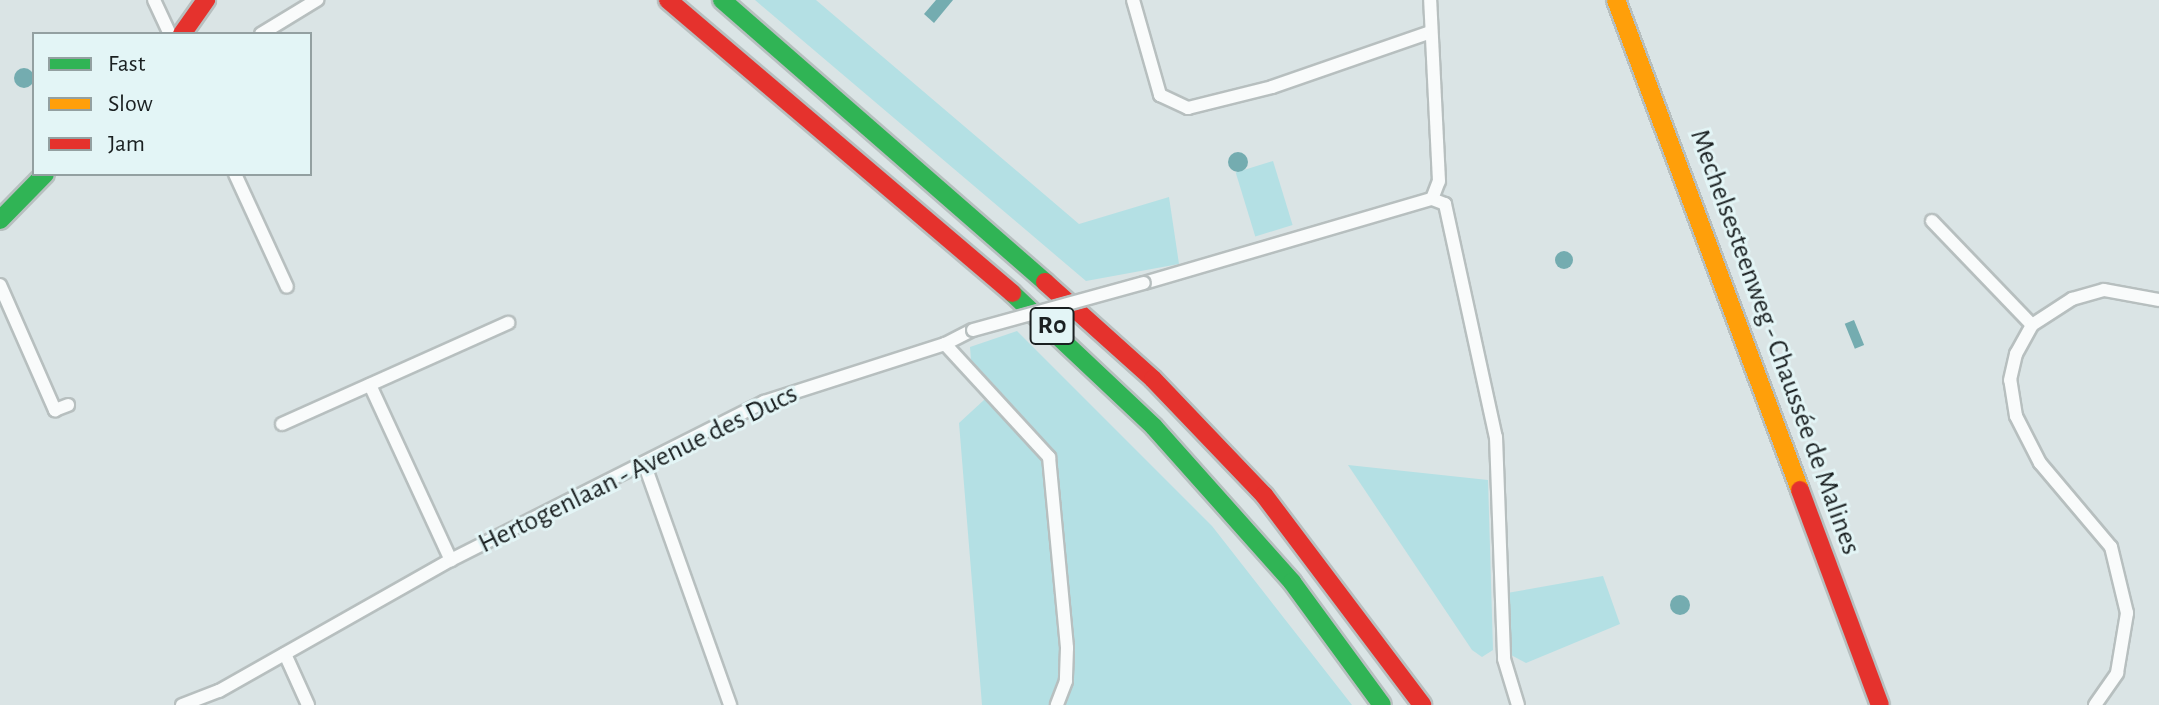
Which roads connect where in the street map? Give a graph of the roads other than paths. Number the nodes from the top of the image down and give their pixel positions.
1 (154, 0) edge
2 (206, 0) edge
3 (317, 0) edge
4 (668, 0) edge
5 (722, 0) edge
6 (1133, 0) edge
7 (1430, 0) edge
8 (1616, 0) edge
9 (169, 32) edge
10 (183, 32) edge
11 (264, 32) edge
12 (1431, 32) junction
13 (43, 176) edge
14 (236, 176) edge
15 (1432, 199) junction
16 (0, 220) edge
17 (1932, 221) dead end
18 (0, 285) edge
19 (287, 287) dead end
20 (2159, 300) edge
21 (508, 323) dead end
22 (2032, 325) junction
23 (945, 344) junction
24 (370, 385) junction
25 (68, 405) dead end
26 (282, 424) dead end
27 (644, 463) junction
28 (451, 560) junction
29 (285, 654) junction
30 (182, 705) edge
31 (308, 705) edge
32 (730, 705) edge
33 (1057, 705) edge
34 (1382, 705) edge
35 (1422, 705) edge
36 (1518, 705) edge
37 (1880, 705) edge
38 (2095, 705) edge

1 - 9 street
2 - 10 main road
3 - 11 street
4 - 34 main road, R0
5 - 35 main road, R0
6 - 12 street
7 - 12 street
8 - 37 main road, Mechelsesteenweg - Chaussée de Malines
12 - 15 street
13 - 16 main road
14 - 19 street
15 - 23 street, Hertogenlaan - Avenue des Ducs, bridge
15 - 36 street
17 - 22 street
18 - 25 street
20 - 22 street
21 - 24 street
22 - 38 street
23 - 27 street, Hertogenlaan - Avenue des Ducs
23 - 33 street
24 - 26 street
24 - 28 street
27 - 28 street, Hertogenlaan - Avenue des Ducs
27 - 32 street
28 - 29 street, Hertogenlaan - Avenue des Ducs
29 - 30 street, Hertogenlaan - Avenue des Ducs
29 - 31 street

